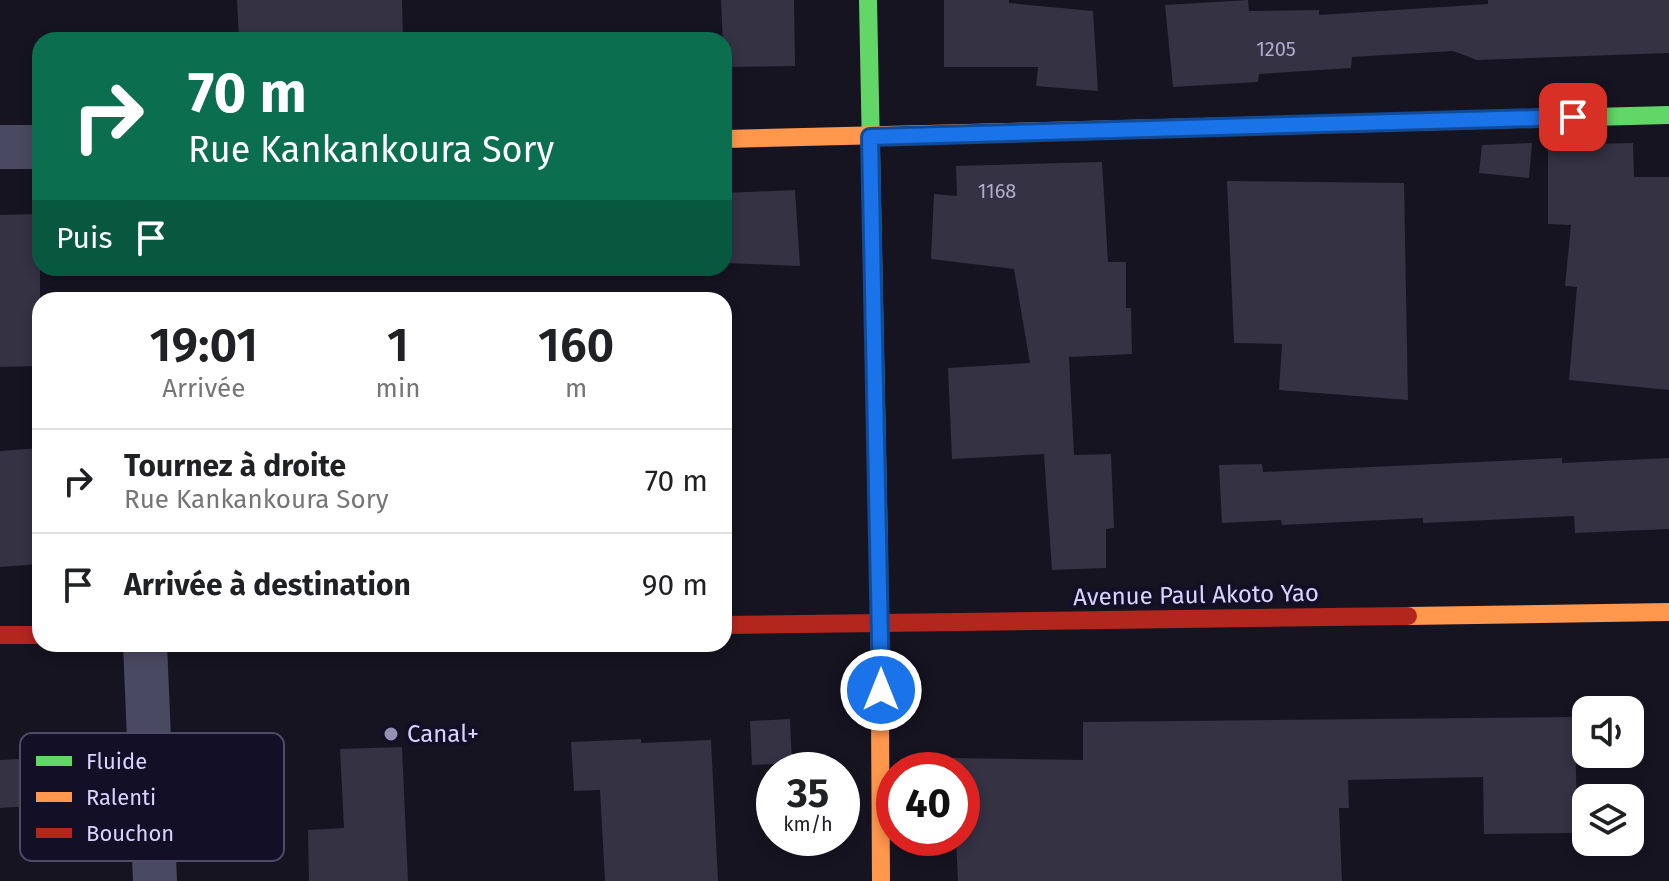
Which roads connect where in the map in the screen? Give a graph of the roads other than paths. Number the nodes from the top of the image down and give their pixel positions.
1 (868, 0) edge
2 (1669, 115) edge
3 (870, 137) junction
4 (732, 139) edge
5 (0, 147) edge
6 (32, 147) edge
7 (1669, 612) edge
8 (880, 623) junction
9 (732, 625) edge
10 (0, 635) edge
11 (32, 635) edge
12 (145, 652) edge
13 (149, 733) edge
14 (154, 861) edge
15 (155, 881) edge
16 (881, 881) edge

1 - 3 street
2 - 3 street
3 - 4 street
3 - 8 street
5 - 6 street
7 - 8 street, Avenue Paul Akoto Yao
8 - 9 street, Avenue Paul Akoto Yao
8 - 16 street
10 - 11 street
12 - 13 street
14 - 15 street

